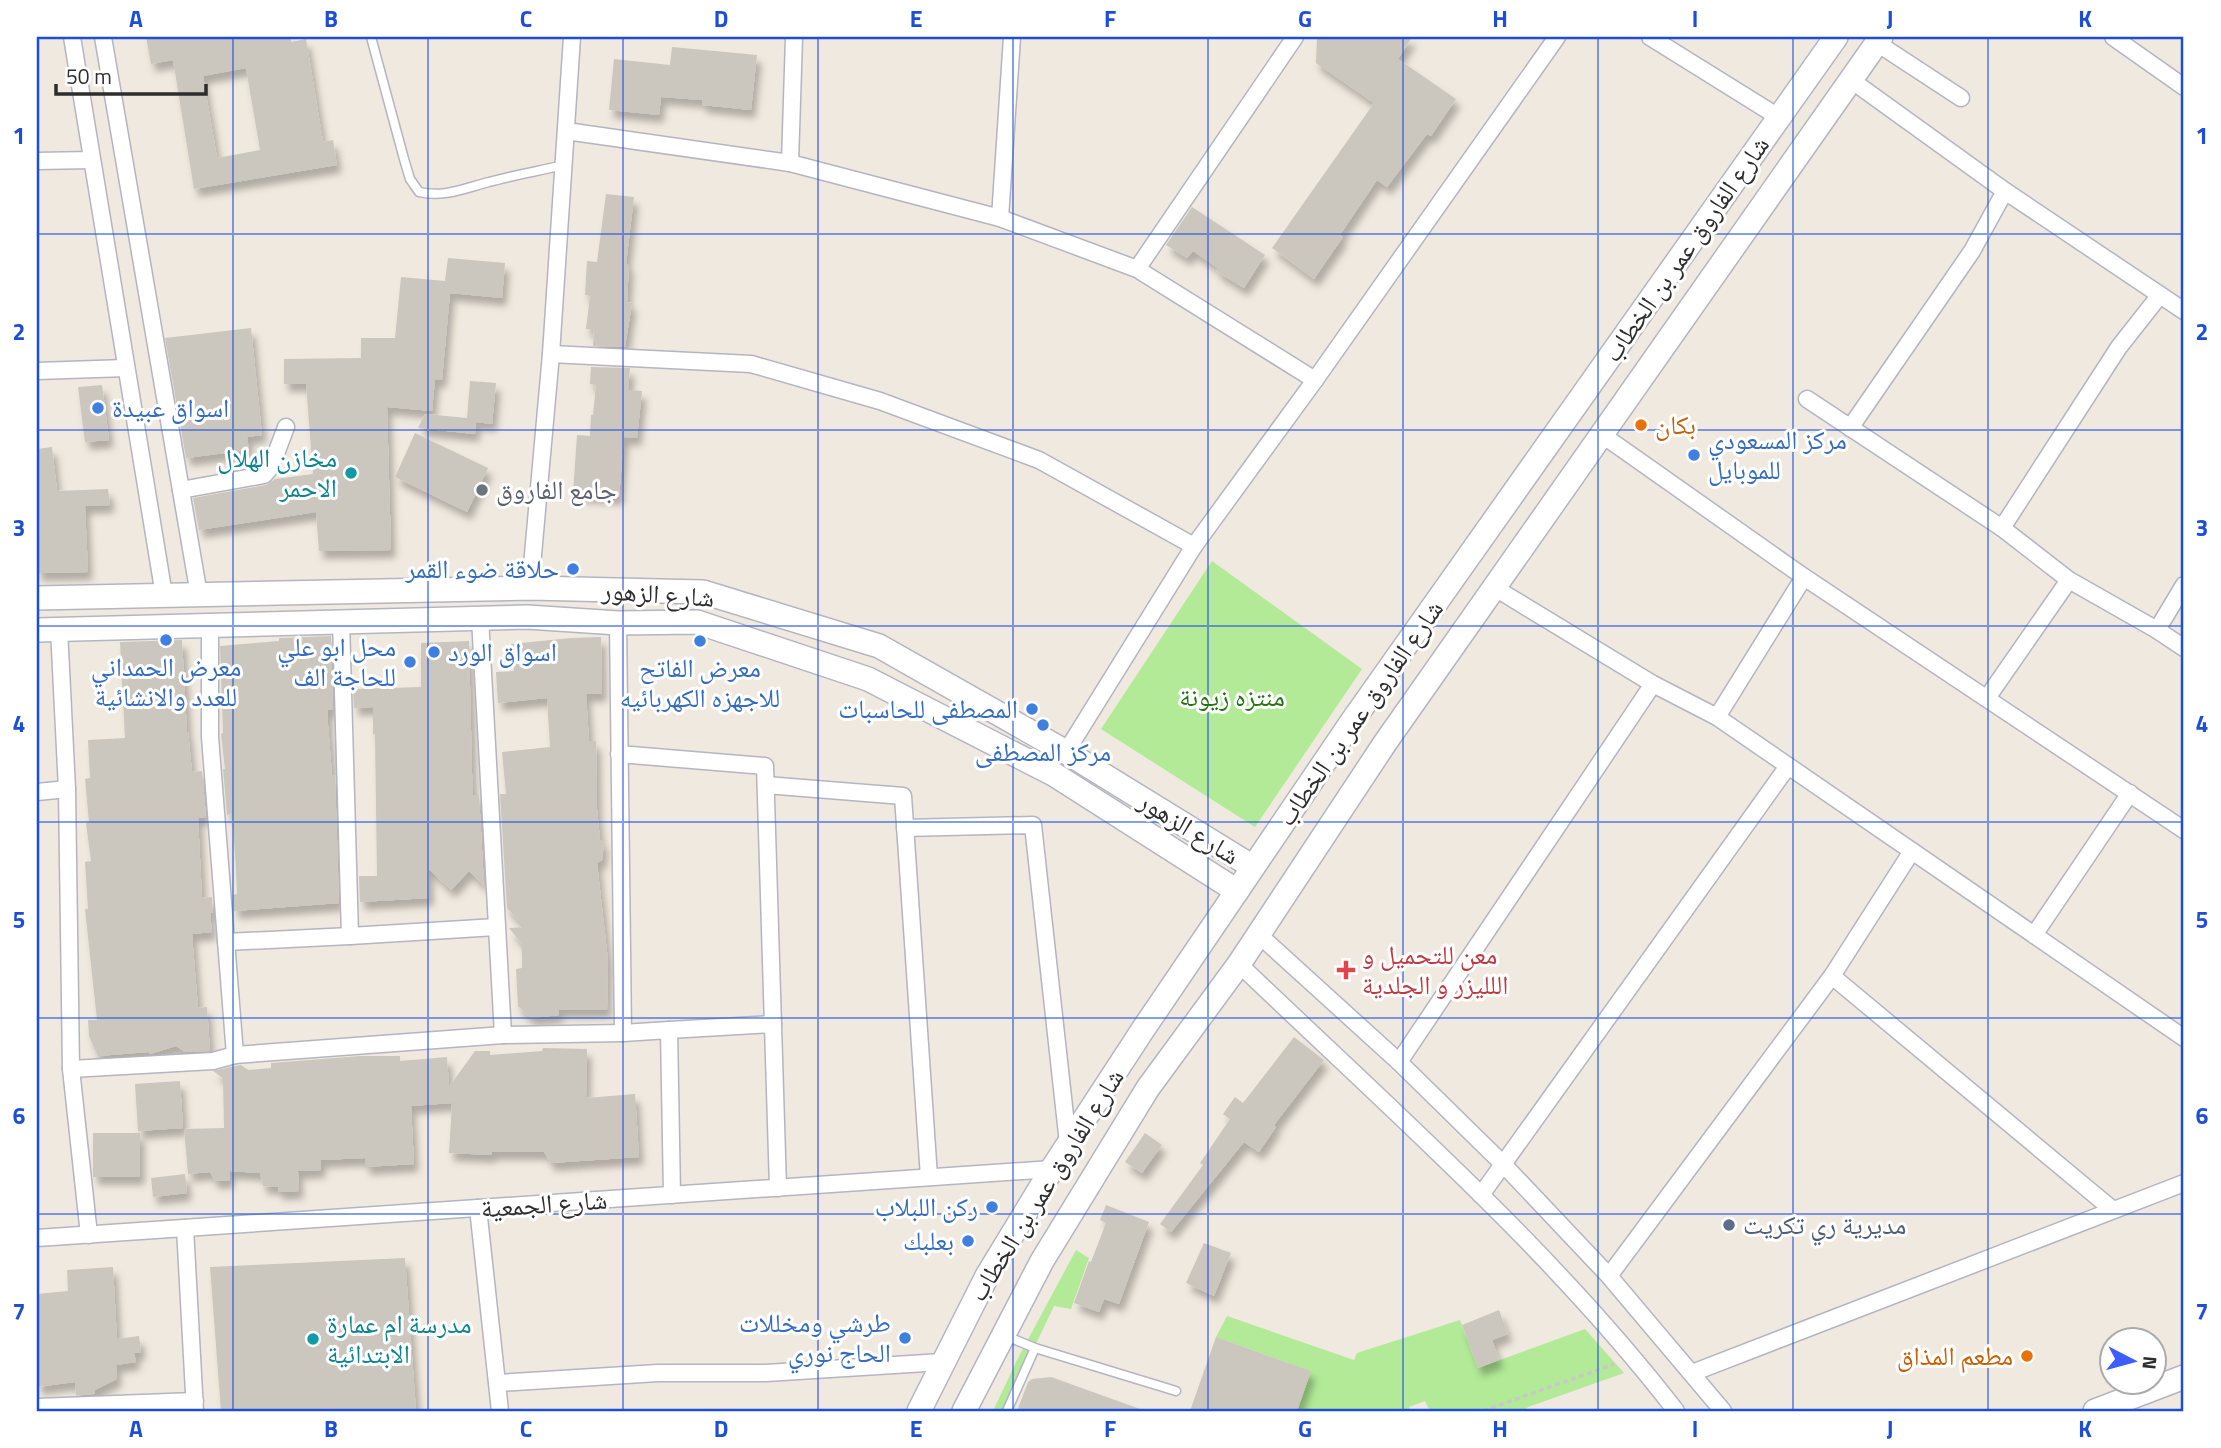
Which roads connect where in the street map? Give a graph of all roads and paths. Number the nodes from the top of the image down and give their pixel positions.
1 (72, 37) edge
2 (103, 37) edge
3 (371, 37) edge
4 (572, 37) edge
5 (794, 37) edge
6 (1012, 37) edge
7 (1295, 37) edge
8 (1557, 37) edge
9 (1650, 37) edge
10 (1836, 37) edge
11 (2113, 37) edge
12 (1879, 40) edge
13 (1851, 80) junction
14 (2184, 87) edge
15 (1961, 98) dead end
16 (1780, 118) junction
17 (566, 131) junction
18 (92, 160) junction
19 (37, 161) edge
20 (790, 163) junction
21 (564, 165) junction
22 (2005, 191) junction
23 (1000, 218) junction
24 (1137, 269) junction
25 (2160, 295) junction
26 (2184, 311) edge
27 (551, 354) junction
28 (126, 368) junction
29 (37, 371) edge
30 (1315, 380) junction
31 (1807, 399) dead end
32 (286, 427) dead end
33 (1850, 428) junction
34 (1601, 434) junction
35 (181, 489) junction
36 (2002, 528) junction
37 (1194, 546) junction
38 (1804, 577) junction
39 (2069, 580) junction
40 (2184, 586) edge
41 (530, 588) junction
42 (1495, 588) junction
43 (164, 595) junction
44 (199, 595) junction
45 (37, 598) edge
46 (480, 618) junction
47 (341, 621) junction
48 (618, 623) junction
49 (210, 626) junction
50 (48, 630) edge
51 (2157, 630) junction
52 (879, 646) junction
53 (2184, 648) edge
54 (868, 679) junction
55 (1653, 684) junction
56 (1987, 698) junction
57 (1717, 717) junction
58 (1066, 752) junction
59 (619, 754) junction
60 (1788, 766) junction
61 (766, 785) junction
62 (67, 789) junction
63 (37, 792) edge
64 (2130, 793) junction
65 (905, 828) junction
66 (2184, 830) edge
67 (1912, 851) junction
68 (1253, 867) junction
69 (1237, 891) junction
70 (496, 927) junction
71 (1258, 934) junction
72 (2034, 935) junction
73 (350, 936) junction
74 (226, 942) junction
75 (1239, 964) junction
76 (1832, 976) junction
77 (774, 1024) junction
78 (669, 1030) junction
79 (623, 1033) junction
80 (503, 1035) junction
81 (2184, 1038) edge
82 (235, 1055) junction
83 (1399, 1062) junction
84 (71, 1069) junction
85 (1069, 1143) junction
86 (1503, 1164) junction
87 (1052, 1169) junction
88 (929, 1177) junction
89 (2184, 1183) edge
90 (778, 1188) junction
91 (672, 1195) junction
92 (1480, 1195) junction
93 (478, 1208) junction
94 (2113, 1210) junction
95 (185, 1228) junction
96 (89, 1235) junction
97 (37, 1238) edge
98 (1609, 1276) junction
99 (1003, 1335) junction
100 (1035, 1348) junction
101 (1633, 1358) junction
102 (943, 1362) junction
103 (1692, 1373) junction
104 (2184, 1377) edge
105 (498, 1383) junction
106 (1175, 1391) dead end
107 (195, 1406) edge
108 (37, 1407) edge
109 (500, 1411) edge
110 (919, 1411) edge
111 (964, 1411) edge
112 (1007, 1411) edge
113 (1483, 1411) edge
114 (1676, 1411) edge
115 (1723, 1411) edge
116 (2095, 1411) edge

1 - 18 street
2 - 35 street
3 - 21 lane
4 - 17 street
5 - 20 street
6 - 23 street
7 - 24 street
8 - 30 street
9 - 16 street
10 - 16 main road, شارع الفاروق عمر بن الخطاب
11 - 14 street
12 - 13 main road
12 - 15 street
13 - 22 street
13 - 34 main road
16 - 68 main road, شارع الفاروق عمر بن الخطاب
17 - 20 street
17 - 21 street
18 - 19 street
18 - 28 street
20 - 23 street
21 - 27 street
22 - 25 street
22 - 33 street
23 - 24 street
24 - 30 street
25 - 26 street
25 - 36 street
27 - 37 street
27 - 41 street
28 - 29 street
28 - 43 street
30 - 37 street
31 - 33 street
32 - 35 street
33 - 36 street
34 - 38 street
34 - 42 main road
35 - 44 street
36 - 39 street
37 - 58 street
38 - 56 street
38 - 57 street
39 - 51 street
39 - 56 street
40 - 51 street
41 - 44 main road, شارع الزهور
41 - 52 main road, شارع الزهور
42 - 55 street
42 - 71 main road
43 - 44 main road, شارع الزهور
43 - 45 main road, شارع الزهور
46 - 47 main road, شارع الزهور
46 - 48 main road, شارع الزهور
46 - 70 street
47 - 49 main road, شارع الزهور
47 - 73 street
48 - 54 main road, شارع الزهور
48 - 59 street
49 - 50 main road, شارع الزهور
49 - 74 street
50 - 62 street
51 - 53 street
52 - 54 main road
52 - 58 main road, شارع الزهور
54 - 69 main road, شارع الزهور
55 - 57 street
55 - 83 street
56 - 64 street
57 - 60 street
58 - 68 main road, شارع الزهور
59 - 61 street
59 - 79 street
60 - 67 street
60 - 86 street
61 - 65 street
61 - 77 street
62 - 63 street
62 - 84 street
64 - 66 street
64 - 72 street
65 - 85 street
65 - 88 street
67 - 72 street
67 - 76 street
68 - 69 main road, شارع الفاروق عمر بن الخطاب
69 - 85 main road, شارع الفاروق عمر بن الخطاب
70 - 73 street
70 - 80 street
71 - 75 main road
71 - 83 street
72 - 81 street
73 - 74 street
74 - 82 street
75 - 92 street
75 - 99 main road
76 - 94 street
76 - 98 street
77 - 78 street
77 - 90 street
78 - 79 street
78 - 91 street
79 - 80 street
80 - 82 street
82 - 84 street
83 - 86 street
84 - 96 street
85 - 87 main road, شارع الفاروق عمر بن الخطاب
86 - 92 street
86 - 98 street
87 - 88 street, شارع الجمعية
87 - 102 main road, شارع الفاروق عمر بن الخطاب
88 - 90 street, شارع الجمعية
89 - 94 street
90 - 91 street, شارع الجمعية
91 - 93 street, شارع الجمعية
92 - 101 street
93 - 95 street, شارع الجمعية
93 - 105 street
94 - 103 street
95 - 96 street, شارع الجمعية
95 - 107 street
96 - 97 street, شارع الجمعية
98 - 103 street
99 - 100 lane
99 - 111 main road
100 - 106 lane
100 - 112 lane
101 - 113 path
101 - 114 street
102 - 105 street
102 - 110 main road, شارع الفاروق عمر بن الخطاب
103 - 115 street
104 - 116 main road
105 - 109 street
107 - 108 street

